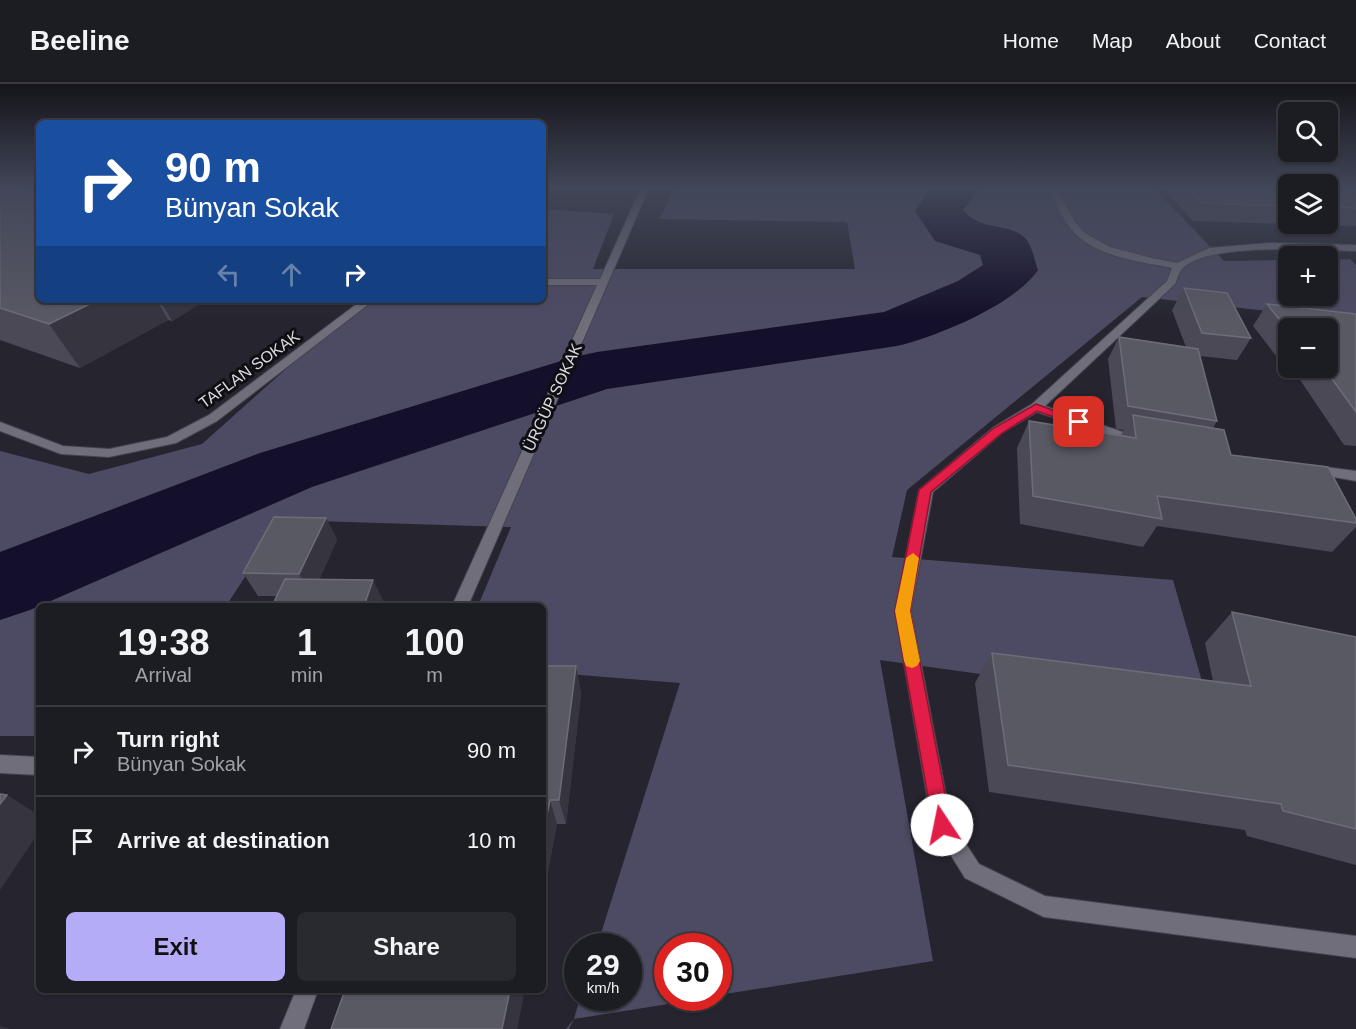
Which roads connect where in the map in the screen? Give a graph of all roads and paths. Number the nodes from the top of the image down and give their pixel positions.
1 (626, 232) edge
2 (1080, 232) edge
3 (1356, 248) edge
4 (1178, 266) junction
5 (546, 282) edge
6 (604, 282) junction
7 (365, 303) edge
8 (1036, 407) junction
9 (0, 426) edge
10 (1146, 441) edge
11 (1298, 467) edge
12 (1356, 476) edge
13 (461, 603) edge
14 (0, 764) edge
15 (36, 766) edge
16 (1356, 947) edge
17 (306, 993) edge
18 (292, 1029) edge

1 - 6 street, ÜRGÜP SOKAK
2 - 4 street
3 - 4 street
4 - 8 street
5 - 6 street
6 - 13 street, ÜRGÜP SOKAK
7 - 9 street, TAFLAN SOKAK
8 - 10 street
8 - 16 street
11 - 12 street
14 - 15 street
17 - 18 street

